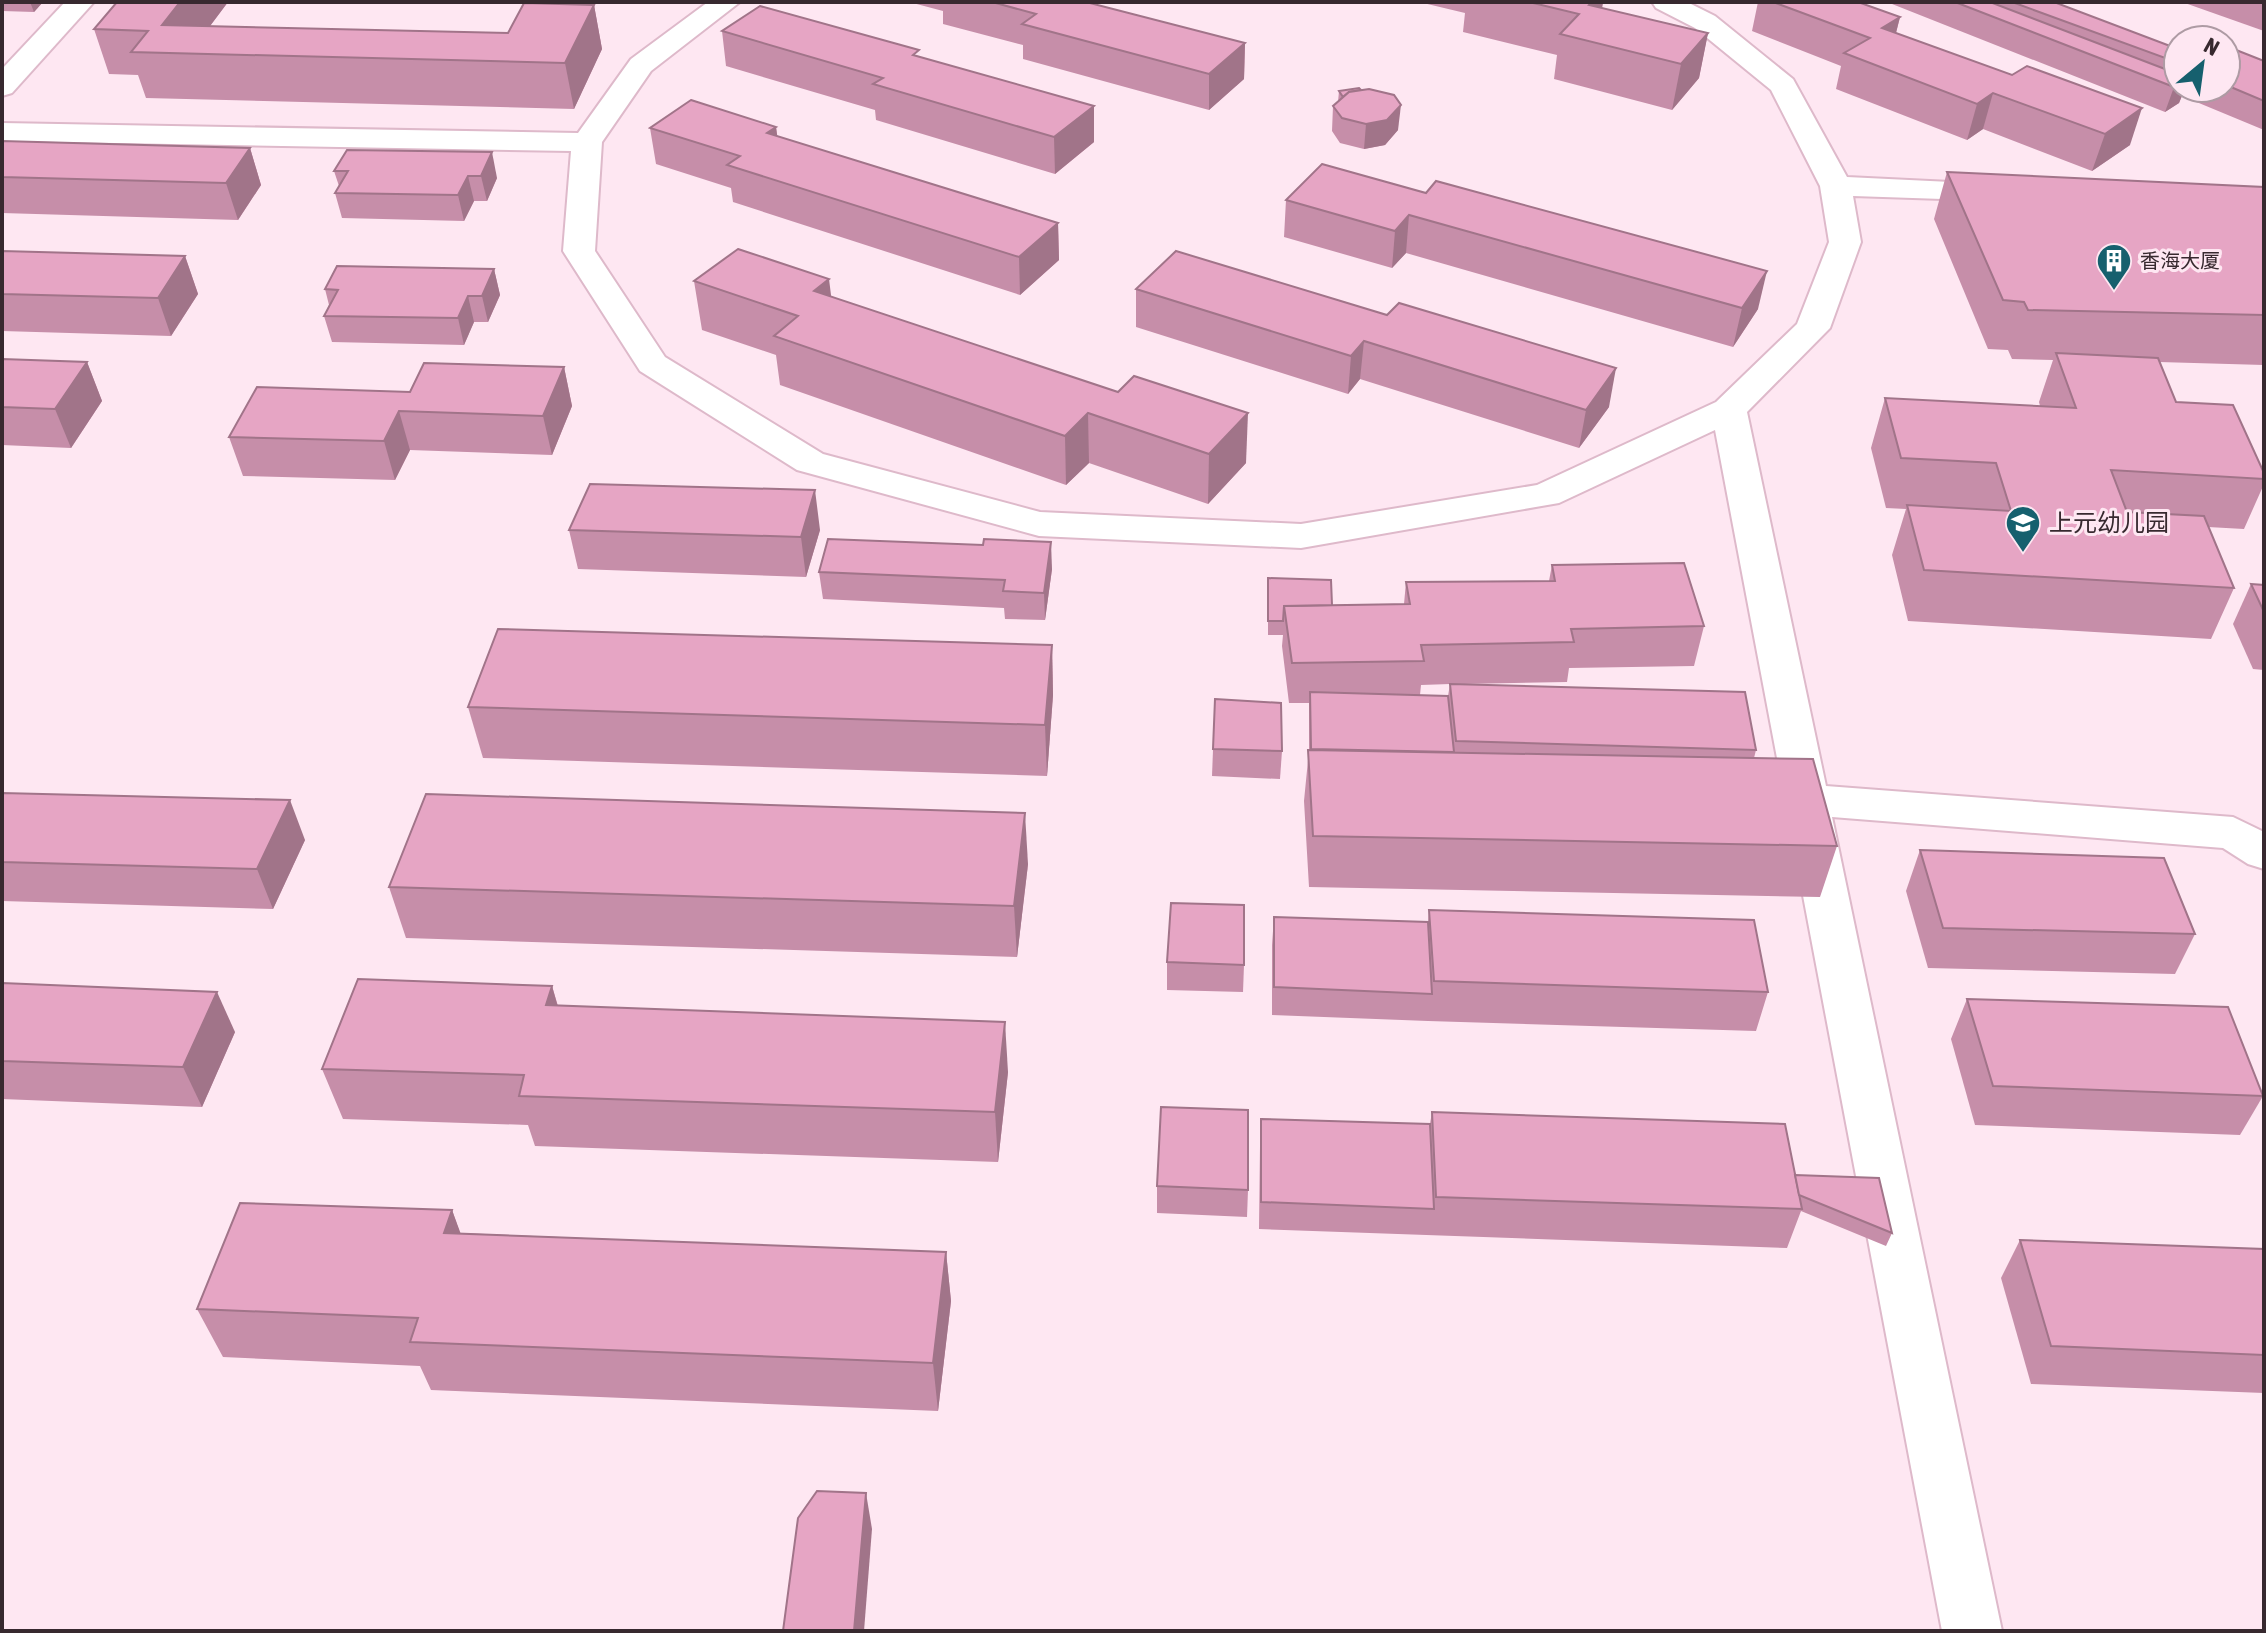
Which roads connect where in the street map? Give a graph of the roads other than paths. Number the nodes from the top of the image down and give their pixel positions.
1 (80, 2) edge
2 (726, 2) edge
3 (1666, 2) edge
4 (2, 87) edge
5 (2, 132) edge
6 (587, 142) junction
7 (1836, 186) junction
8 (2026, 193) edge
9 (1729, 410) junction
10 (1807, 800) junction
11 (2264, 853) edge
12 (1972, 1631) edge

1 - 4 street
2 - 6 street
3 - 7 street
5 - 6 street
6 - 9 street
7 - 8 street
7 - 9 street
9 - 10 street
10 - 11 street
10 - 12 street

